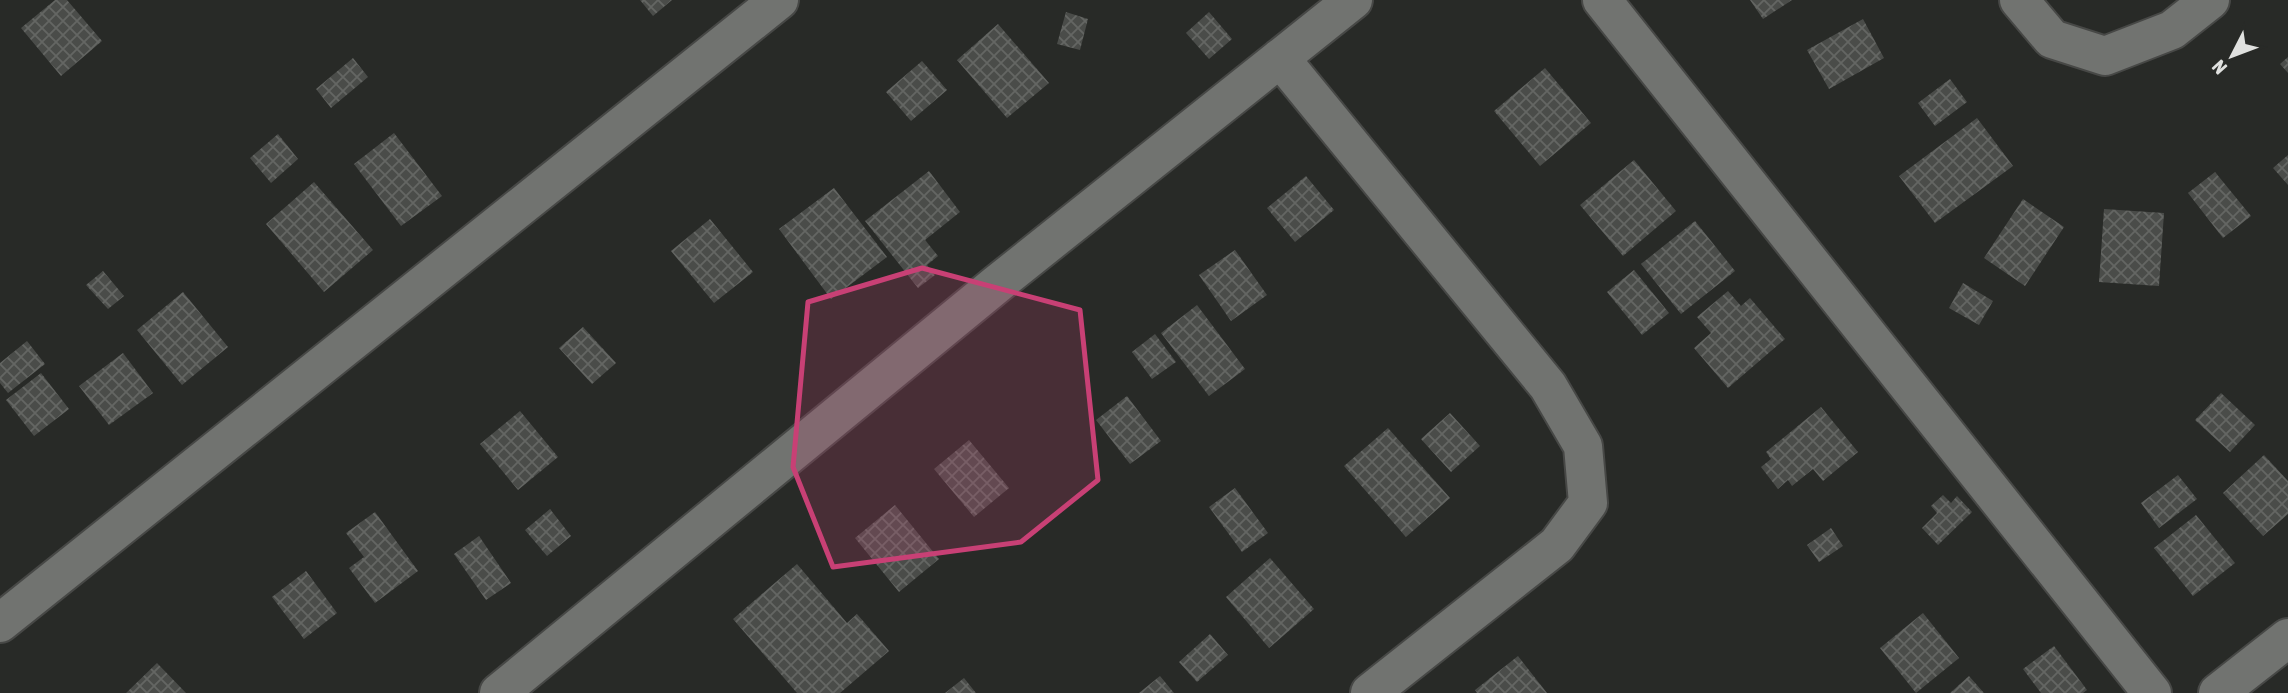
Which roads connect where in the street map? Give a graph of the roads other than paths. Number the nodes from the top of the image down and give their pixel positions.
1 (779, 0) edge
2 (1353, 0) edge
3 (1602, 0) edge
4 (2019, 0) edge
5 (2210, 0) edge
6 (1280, 58) junction
7 (0, 623) edge
8 (2288, 638) edge
9 (499, 693) edge
10 (1370, 693) edge
11 (2152, 693) edge
12 (2218, 693) edge

1 - 7 street
2 - 6 street
3 - 11 street
4 - 5 street
6 - 9 street
6 - 10 street
8 - 12 street

